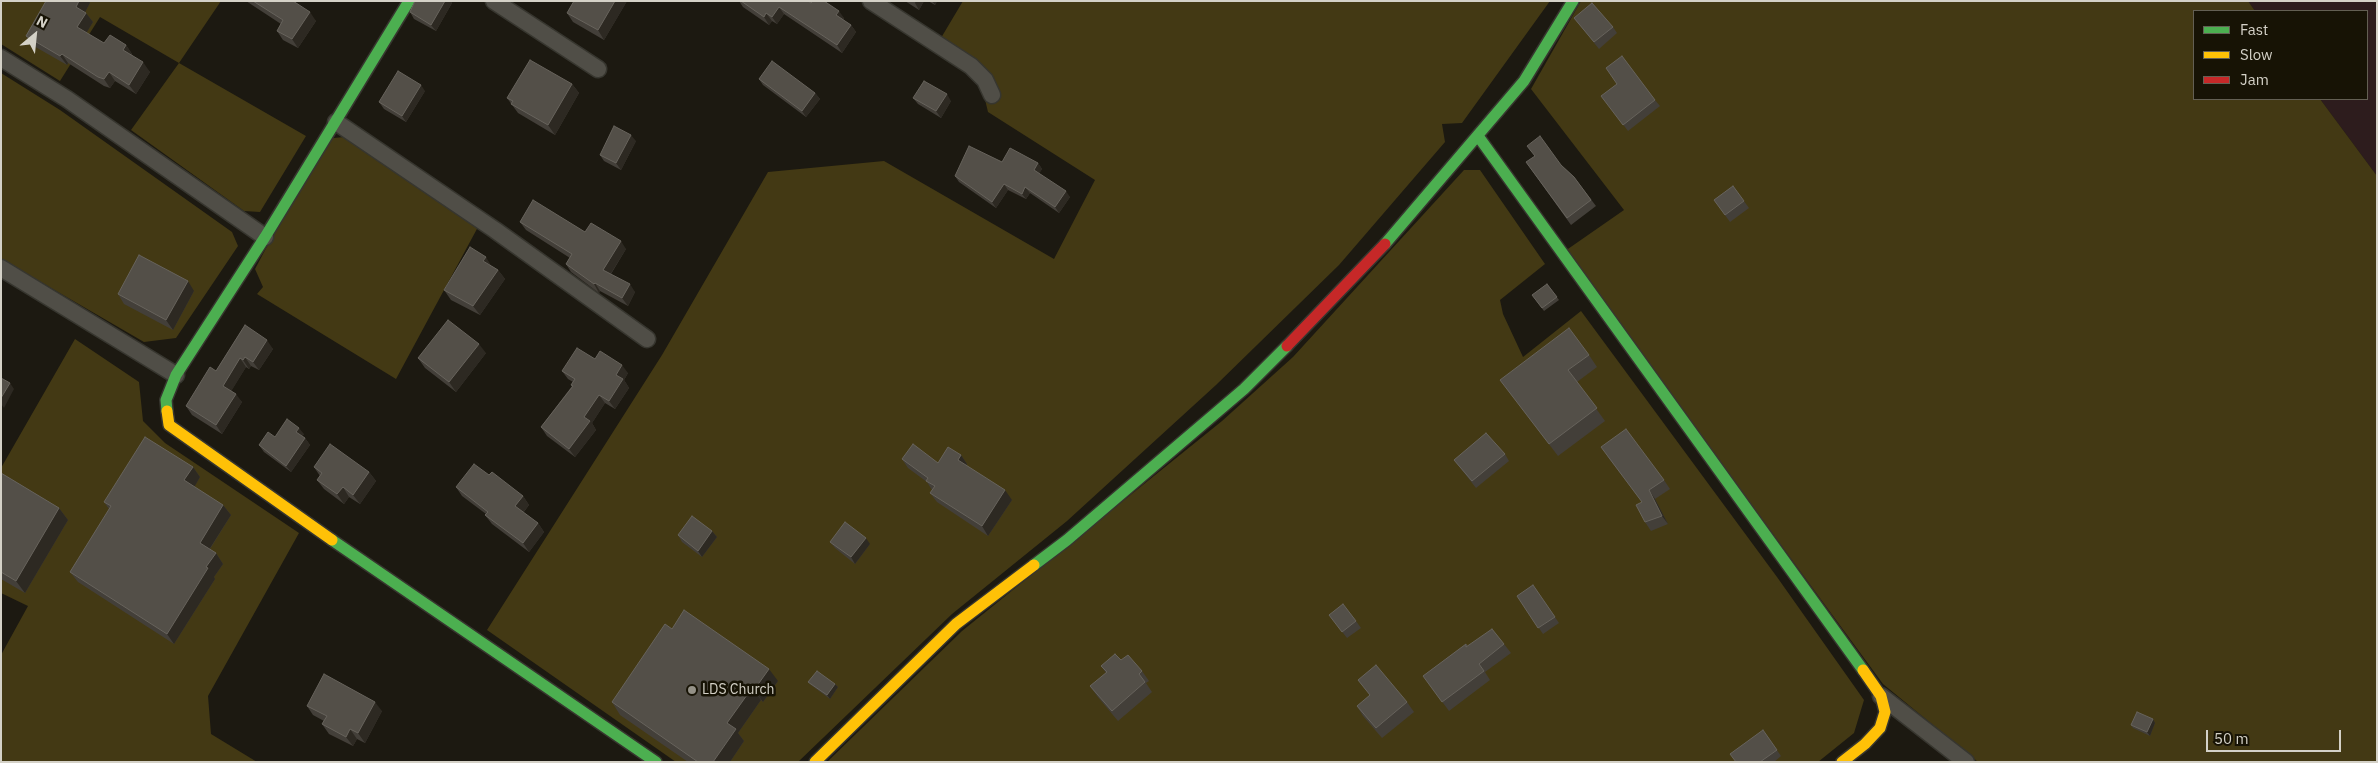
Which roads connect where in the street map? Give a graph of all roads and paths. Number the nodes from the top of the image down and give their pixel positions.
1 (409, 1) edge
2 (494, 1) edge
3 (871, 1) edge
4 (1573, 1) edge
5 (1, 58) edge
6 (598, 69) dead end
7 (992, 95) dead end
8 (336, 122) junction
9 (1478, 136) junction
10 (265, 237) junction
11 (1, 268) edge
12 (647, 339) dead end
13 (176, 374) junction
14 (1881, 696) junction
15 (656, 762) edge
16 (815, 762) edge
17 (1842, 762) edge
18 (1966, 762) edge

1 - 8 street
2 - 6 street
3 - 7 street
4 - 9 street
5 - 10 street
8 - 10 street
8 - 12 street
9 - 14 street
9 - 16 street
10 - 13 street
11 - 13 street
13 - 15 street
14 - 17 street
14 - 18 street

